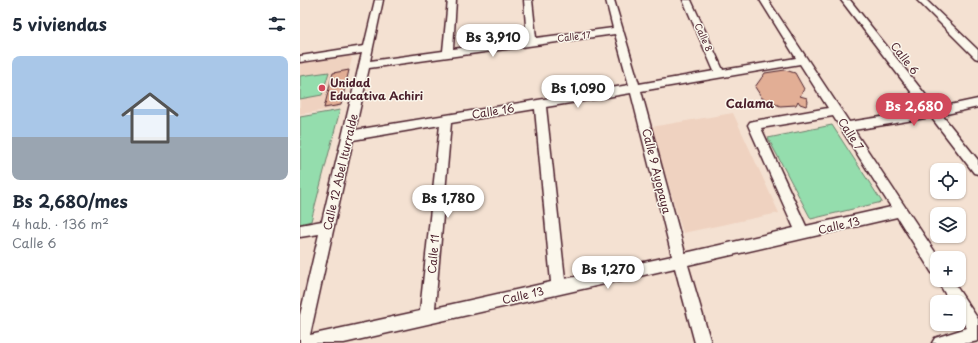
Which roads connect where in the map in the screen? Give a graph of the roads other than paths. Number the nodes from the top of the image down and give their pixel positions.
1 (379, 0) edge
2 (452, 0) edge
3 (528, 0) edge
4 (610, 0) edge
5 (687, 0) edge
6 (764, 0) edge
7 (845, 0) edge
8 (921, 0) edge
9 (618, 30) junction
10 (532, 41) junction
11 (368, 49) junction
12 (448, 53) junction
13 (978, 56) edge
14 (300, 59) edge
15 (803, 60) junction
16 (365, 65) junction
17 (720, 74) junction
18 (635, 88) junction
19 (540, 103) junction
20 (978, 103) edge
21 (836, 111) junction
22 (932, 113) junction
23 (446, 119) junction
24 (846, 126) junction
25 (348, 136) junction
26 (978, 169) edge
27 (900, 211) junction
28 (328, 226) junction
29 (300, 231) edge
30 (803, 233) junction
31 (930, 257) edge
32 (680, 261) junction
33 (559, 287) junction
34 (966, 313) edge
35 (426, 318) junction
36 (978, 332) edge
37 (301, 343) edge
38 (310, 343) edge
39 (703, 343) edge
40 (940, 343) edge

1 - 11 street, Calle 12 Abel Iturralde
2 - 12 street
3 - 10 street
4 - 9 street, Calle 9 Ayopaya
5 - 17 street, Calle 8
6 - 15 street, Calle 7
7 - 22 street, Calle 6
8 - 13 street
9 - 10 street, Calle 17
9 - 18 street, Calle 9 Ayopaya
10 - 12 street, Calle 17
11 - 14 street
11 - 16 street, Calle 12 Abel Iturralde
12 - 16 street, Calle 17
15 - 17 street, Calle 16
15 - 21 street, Calle 7
16 - 25 street, Calle 12 Abel Iturralde
17 - 18 street, Calle 16
18 - 19 street, Calle 16
18 - 32 street, Calle 9 Ayopaya
19 - 23 street, Calle 16
19 - 33 street
20 - 22 street
21 - 24 street, Calle 7
21 - 30 street
22 - 24 street
22 - 26 street, Calle 6
23 - 25 street, Calle 16
23 - 35 street, Calle 11
24 - 27 street, Calle 7
25 - 28 street, Calle 12 Abel Iturralde
27 - 30 street, Calle 13
27 - 31 street, Calle 7
28 - 29 street
28 - 37 street, Calle 12 Abel Iturralde
30 - 32 street, Calle 13
32 - 33 street, Calle 13
32 - 39 street, Calle 9 Ayopaya
33 - 35 street, Calle 13
34 - 36 street
35 - 38 street, Calle 13
36 - 40 street

